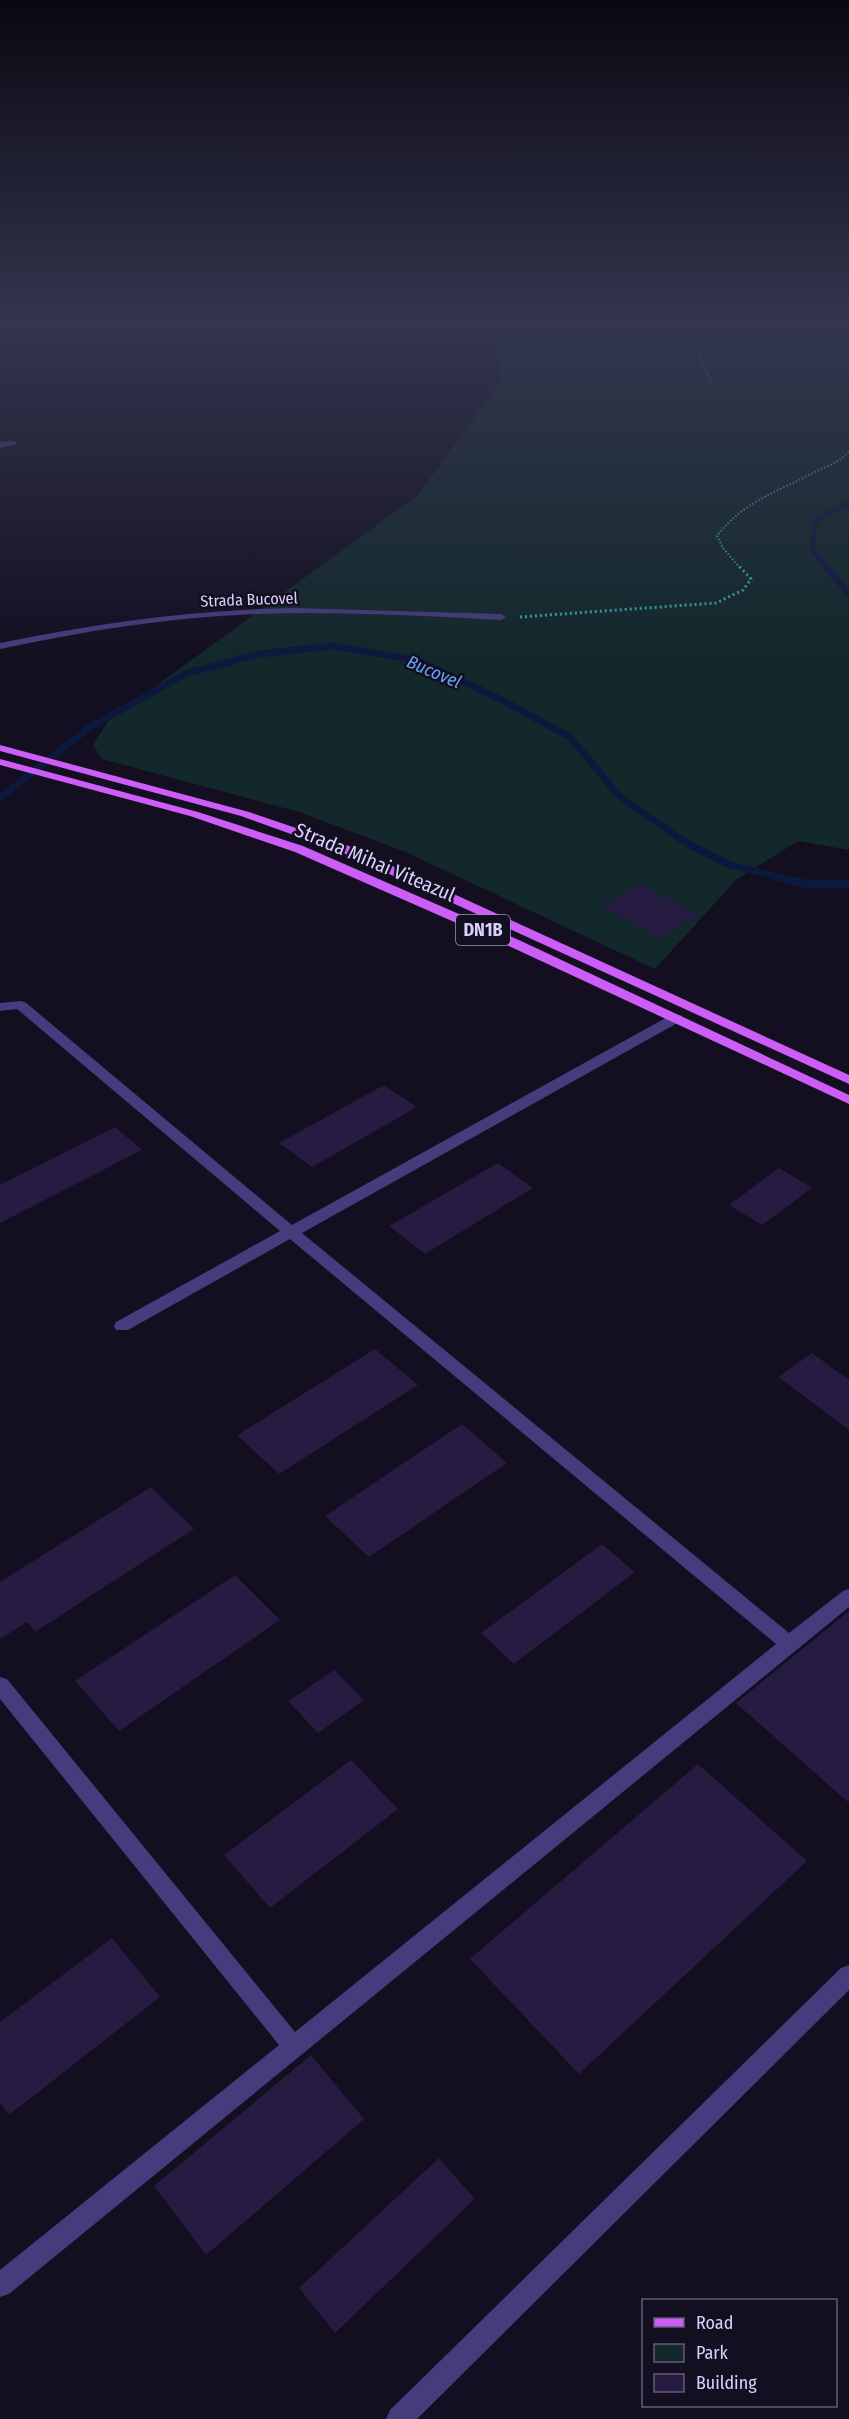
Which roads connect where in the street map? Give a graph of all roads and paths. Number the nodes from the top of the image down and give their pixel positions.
1 (14, 444) dead end
2 (0, 445) edge
3 (849, 452) edge
4 (501, 617) joint
5 (0, 646) edge
6 (0, 748) edge
7 (0, 762) edge
8 (0, 1007) edge
9 (676, 1018) junction
10 (849, 1080) edge
11 (849, 1100) edge
12 (292, 1233) junction
13 (122, 1326) dead end
14 (849, 1596) edge
15 (789, 1644) junction
16 (0, 1684) edge
17 (849, 1975) edge
18 (294, 2047) junction
19 (0, 2285) edge
20 (399, 2419) edge

1 - 2 street
3 - 4 path
4 - 5 street, Strada Bucovel
6 - 10 main road, Strada Mihai Viteazul / DN1B
7 - 9 main road, Strada Mihai Viteazul / DN1B
8 - 12 street
9 - 11 main road, Strada Mihai Viteazul / DN1B
9 - 12 street
12 - 13 street
12 - 15 street
14 - 15 street
15 - 18 street
16 - 18 street
17 - 20 street
18 - 19 street

